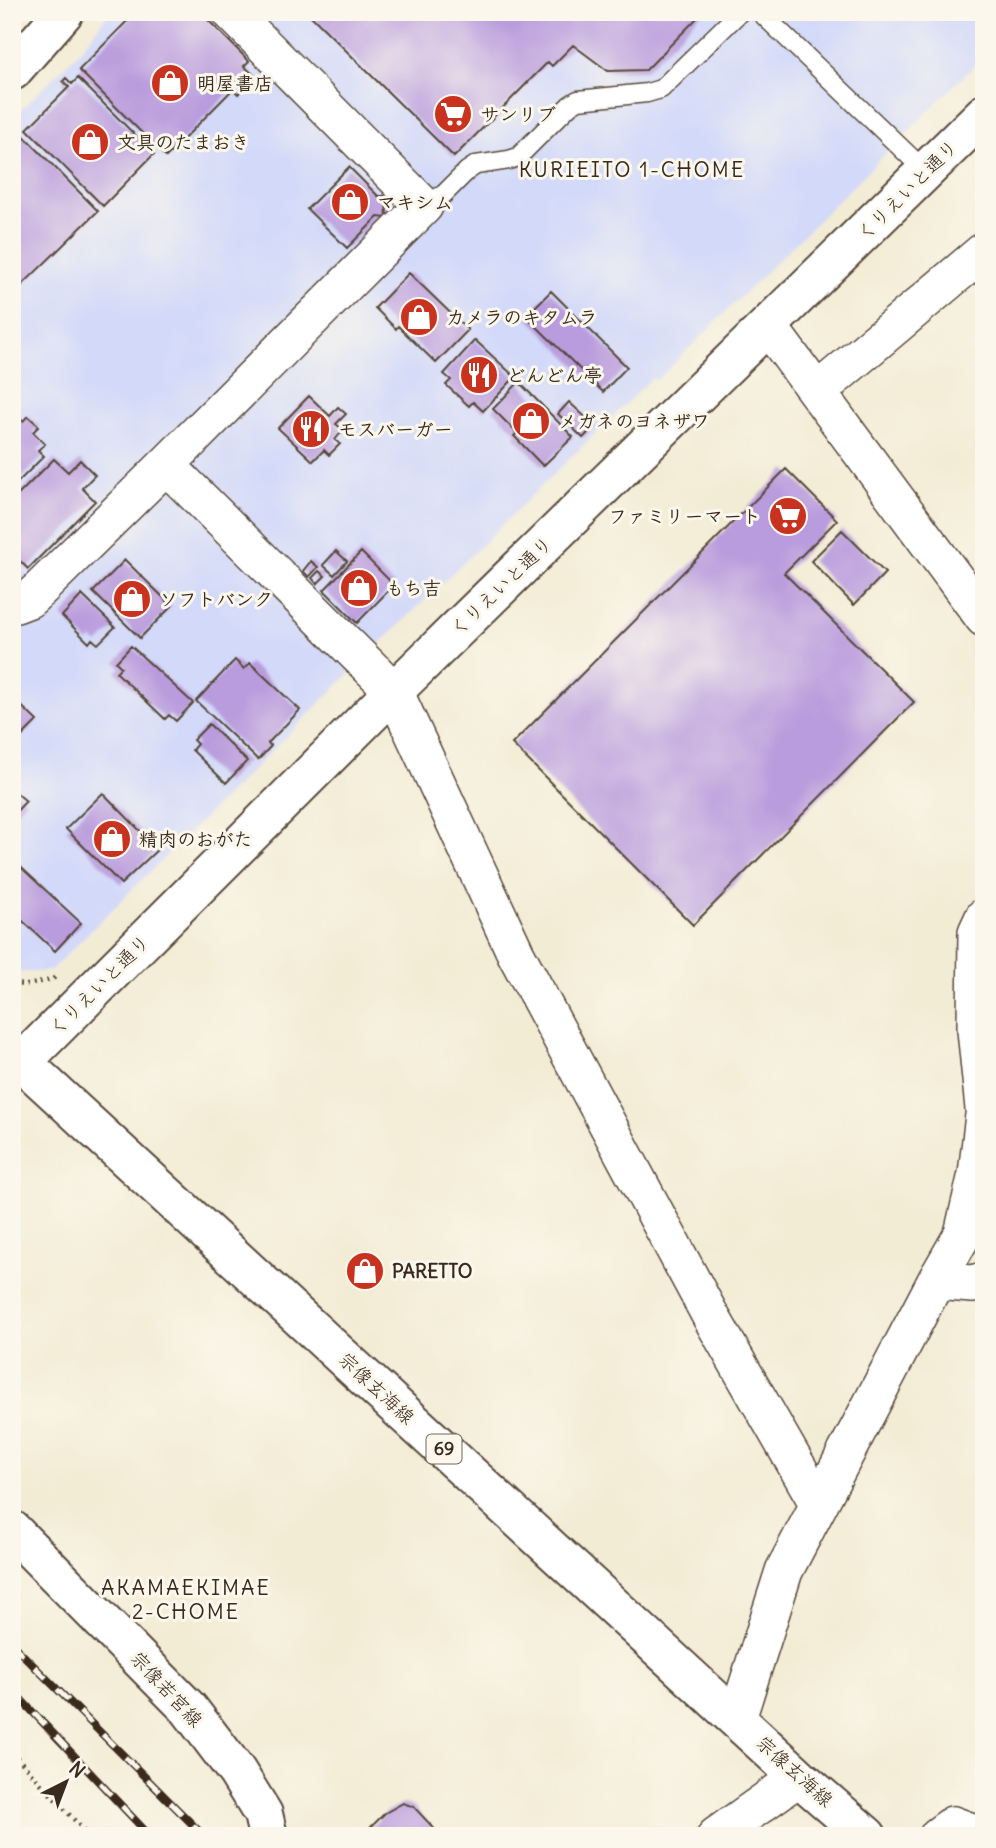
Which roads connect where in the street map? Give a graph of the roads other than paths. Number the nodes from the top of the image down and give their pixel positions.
1 (64, 12) edge
2 (231, 12) edge
3 (740, 12) edge
4 (760, 12) edge
5 (12, 71) edge
6 (984, 114) edge
7 (925, 171) junction
8 (424, 206) junction
9 (984, 251) edge
10 (768, 326) junction
11 (818, 391) junction
12 (166, 465) junction
13 (12, 602) edge
14 (984, 618) edge
15 (394, 691) junction
16 (984, 917) edge
17 (980, 1030) edge
18 (15, 1063) edge
19 (984, 1109) edge
20 (984, 1115) edge
21 (936, 1281) junction
22 (984, 1281) edge
23 (818, 1503) junction
24 (12, 1530) edge
25 (737, 1719) junction
26 (799, 1777) junction
27 (268, 1836) edge
28 (716, 1836) edge
29 (867, 1836) edge
30 (938, 1836) edge
31 (983, 1836) edge

1 - 5 main road
2 - 8 street
3 - 8 lane
4 - 7 lane
6 - 7 main road, くりえいと通り
7 - 10 main road, くりえいと通り
8 - 12 street
9 - 11 street
10 - 11 street
10 - 15 main road, くりえいと通り
11 - 14 street
12 - 13 street
12 - 15 street
15 - 18 main road, くりえいと通り
15 - 23 street
16 - 17 street
17 - 19 street
18 - 25 main road, 宗像玄海線 / 69
20 - 21 street
21 - 22 street
21 - 23 street
23 - 25 street
24 - 27 main road, 宗像若宮線
25 - 26 main road, 宗像玄海線 / 69
26 - 28 street
26 - 29 main road, 宗像玄海線 / 69
30 - 31 street

